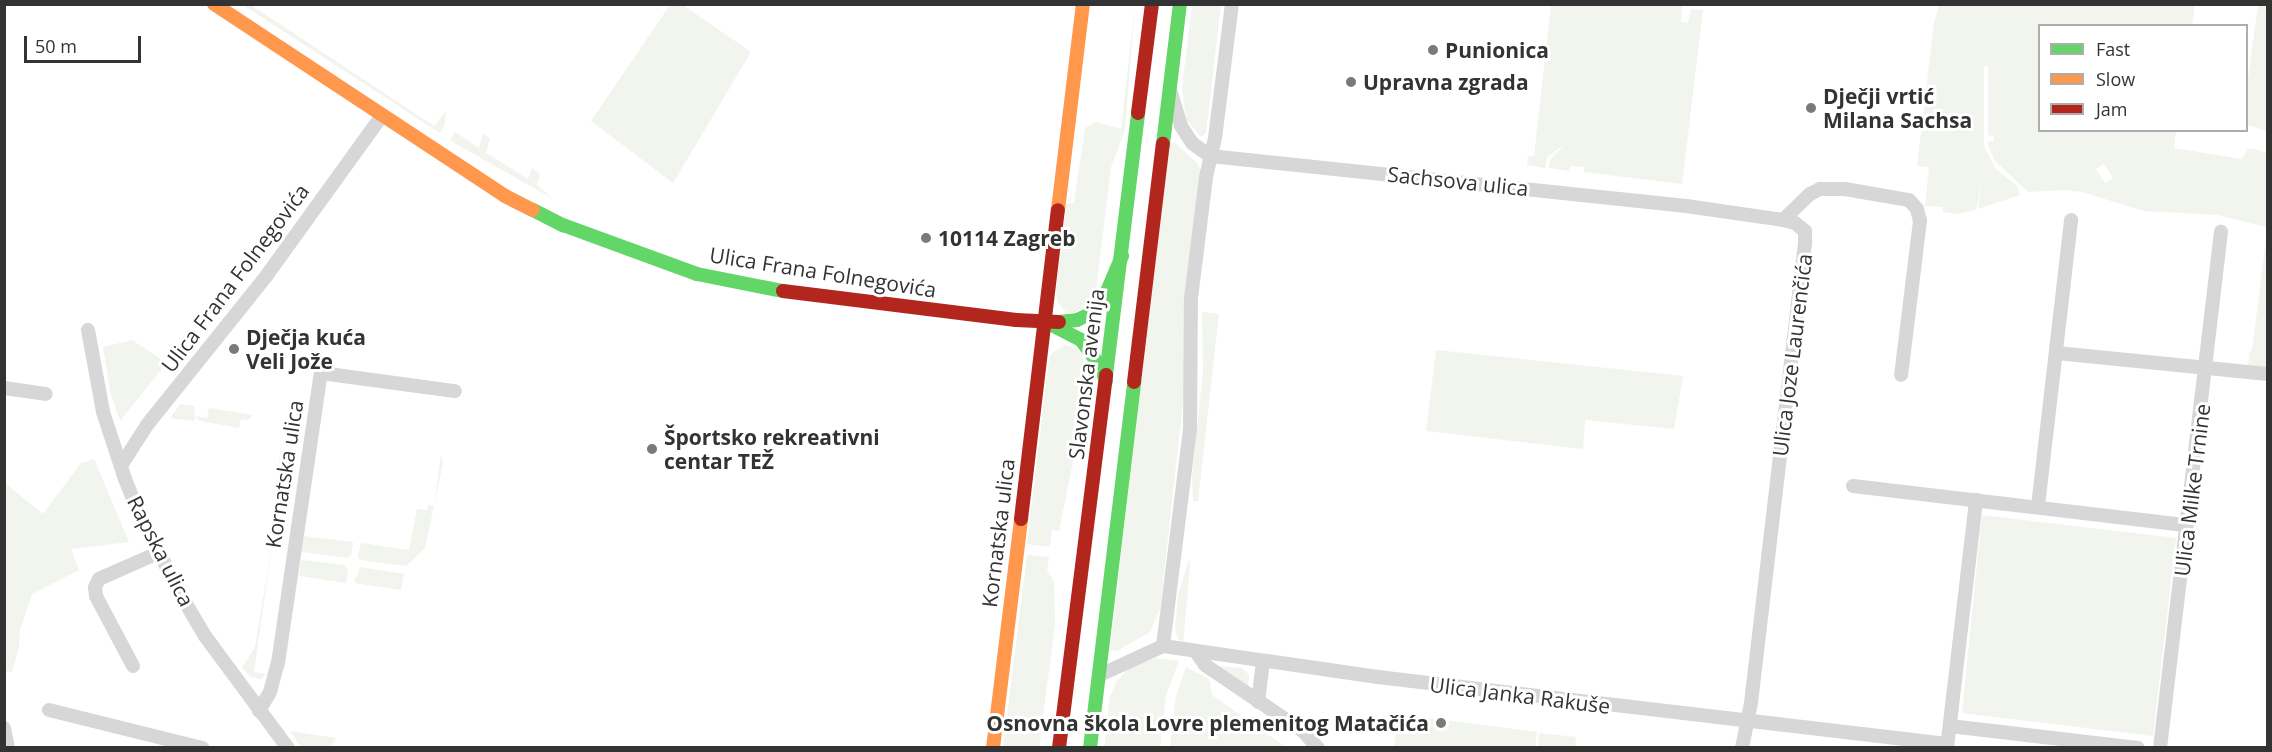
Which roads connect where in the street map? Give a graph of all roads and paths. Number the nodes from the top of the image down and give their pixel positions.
1 (214, 4) edge
2 (1083, 4) edge
3 (1152, 4) edge
4 (1180, 4) edge
5 (1232, 4) edge
6 (1170, 91) junction
7 (381, 117) junction
8 (1210, 156) junction
9 (1783, 220) junction
10 (2071, 220) dead end
11 (2221, 232) dead end
12 (1122, 256) junction
13 (1045, 322) junction
14 (88, 330) dead end
15 (2057, 353) junction
16 (2206, 368) junction
17 (2268, 374) edge
18 (1901, 375) dead end
19 (1106, 381) junction
20 (4, 388) edge
21 (455, 391) dead end
22 (46, 394) dead end
23 (122, 464) junction
24 (1853, 486) dead end
25 (1976, 500) junction
26 (2038, 506) junction
27 (2187, 525) junction
28 (160, 552) junction
29 (1163, 646) junction
30 (1196, 652) junction
31 (1263, 661) junction
32 (133, 666) dead end
33 (1100, 675) junction
34 (1258, 702) junction
35 (50, 710) dead end
36 (259, 711) junction
37 (1746, 722) junction
38 (1950, 726) junction
39 (5, 729) edge
40 (1058, 744) edge
41 (1316, 745) edge
42 (1947, 746) edge
43 (8, 747) edge
44 (202, 747) edge
45 (288, 747) edge
46 (993, 747) edge
47 (1090, 747) edge
48 (1742, 747) edge
49 (2138, 747) edge
50 (2160, 747) edge

1 - 7 main road, Ulica Frana Folnegovića
2 - 13 main road
3 - 12 main road, Slavonska avenija
4 - 6 main road
5 - 8 street
6 - 8 street
6 - 33 main road
7 - 13 main road, Ulica Frana Folnegovića
7 - 23 street, Ulica Frana Folnegovića
8 - 9 street, Sachsova ulica
8 - 29 street
9 - 18 street
9 - 37 street, Ulica Joze Laurenčića
10 - 15 street
11 - 16 street, Ulica Milke Trnine
12 - 13 main road
12 - 19 main road, Slavonska avenija
13 - 19 main road
13 - 46 main road, Kornatska ulica
14 - 23 street, Rapska ulica
15 - 16 street
15 - 26 street
16 - 17 street
16 - 27 street, Ulica Milke Trnine
19 - 40 main road, Slavonska avenija
20 - 22 street
21 - 36 street, Kornatska ulica
23 - 28 street, Rapska ulica
24 - 25 street
25 - 26 street
25 - 38 street
26 - 27 street
27 - 50 street, Ulica Milke Trnine
28 - 32 street
28 - 36 street, Rapska ulica
29 - 30 street, Ulica Janka Rakuše
29 - 33 street
30 - 31 street, Ulica Janka Rakuše
30 - 34 street
31 - 34 street
31 - 37 street, Ulica Janka Rakuše
33 - 47 main road
34 - 41 street
35 - 44 street
36 - 45 street, Rapska ulica
37 - 42 street, Ulica Janka Rakuše
37 - 48 street, Ulica Joze Laurenčića
38 - 42 street
38 - 49 street
39 - 43 street

